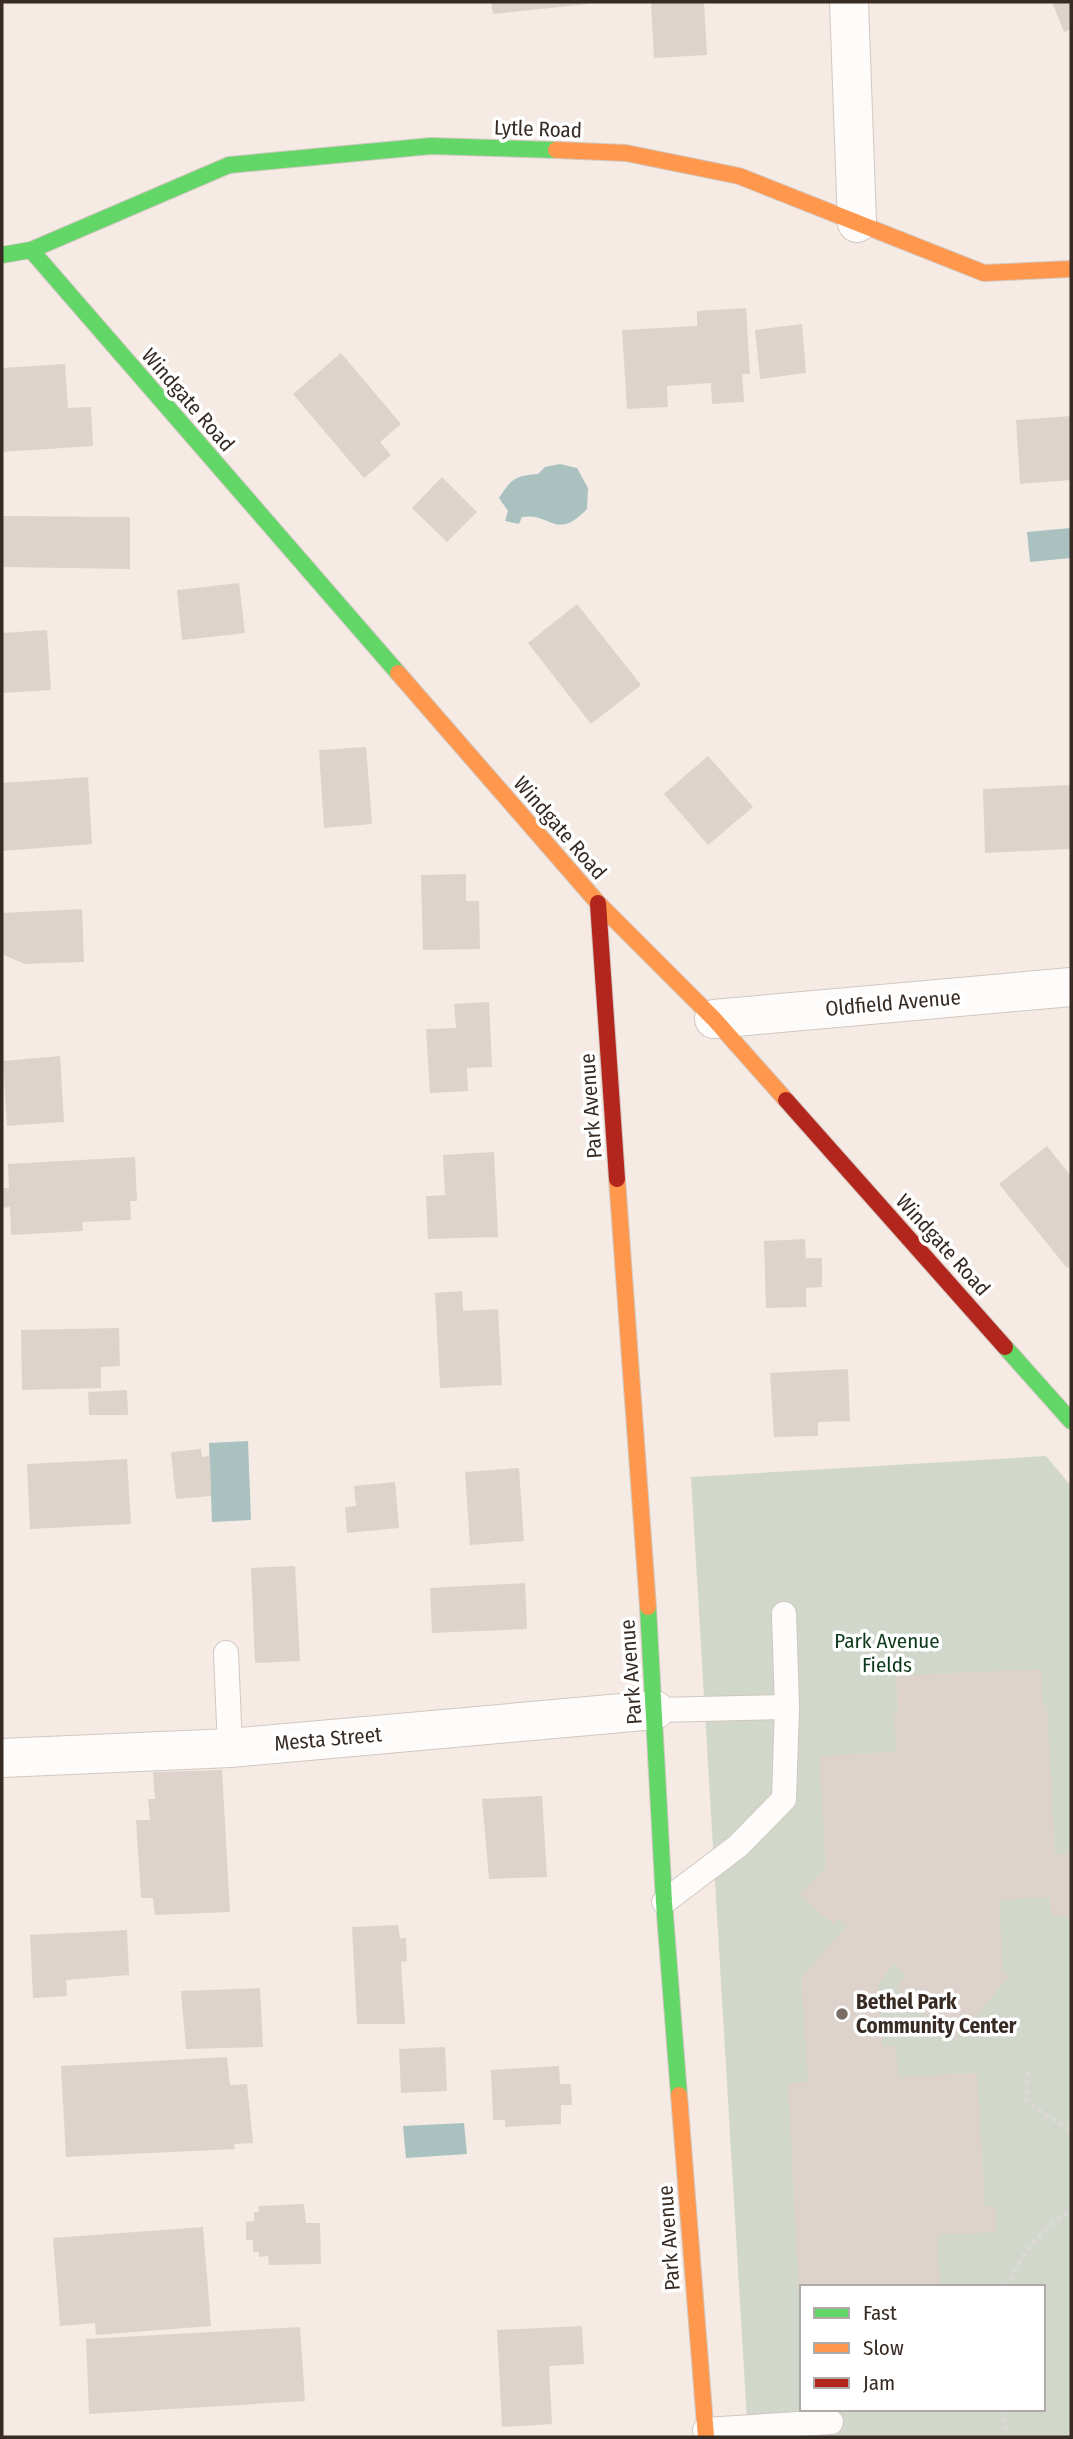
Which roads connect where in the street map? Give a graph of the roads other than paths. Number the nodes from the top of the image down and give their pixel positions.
1 (849, 2) edge
2 (857, 223) junction
3 (31, 250) junction
4 (2, 255) edge
5 (1071, 268) edge
6 (598, 903) junction
7 (1071, 987) edge
8 (714, 1019) junction
9 (1071, 1422) edge
10 (784, 1615) dead end
11 (226, 1653) dead end
12 (787, 1707) junction
13 (654, 1710) junction
14 (230, 1748) junction
15 (2, 1758) edge
16 (664, 1902) junction
17 (831, 2422) dead end
18 (706, 2434) edge

1 - 2 street
2 - 3 street, Lytle Road
2 - 5 street, Lytle Road
3 - 4 street, Lytle Road
3 - 6 street, Windgate Road
6 - 8 street, Windgate Road
6 - 13 street, Park Avenue
7 - 8 street, Oldfield Avenue
8 - 9 street, Windgate Road
10 - 12 lane
11 - 14 lane
12 - 13 lane
12 - 16 lane
13 - 14 street, Mesta Street
13 - 16 street, Park Avenue
14 - 15 street, Mesta Street
16 - 18 street, Park Avenue
17 - 18 lane

